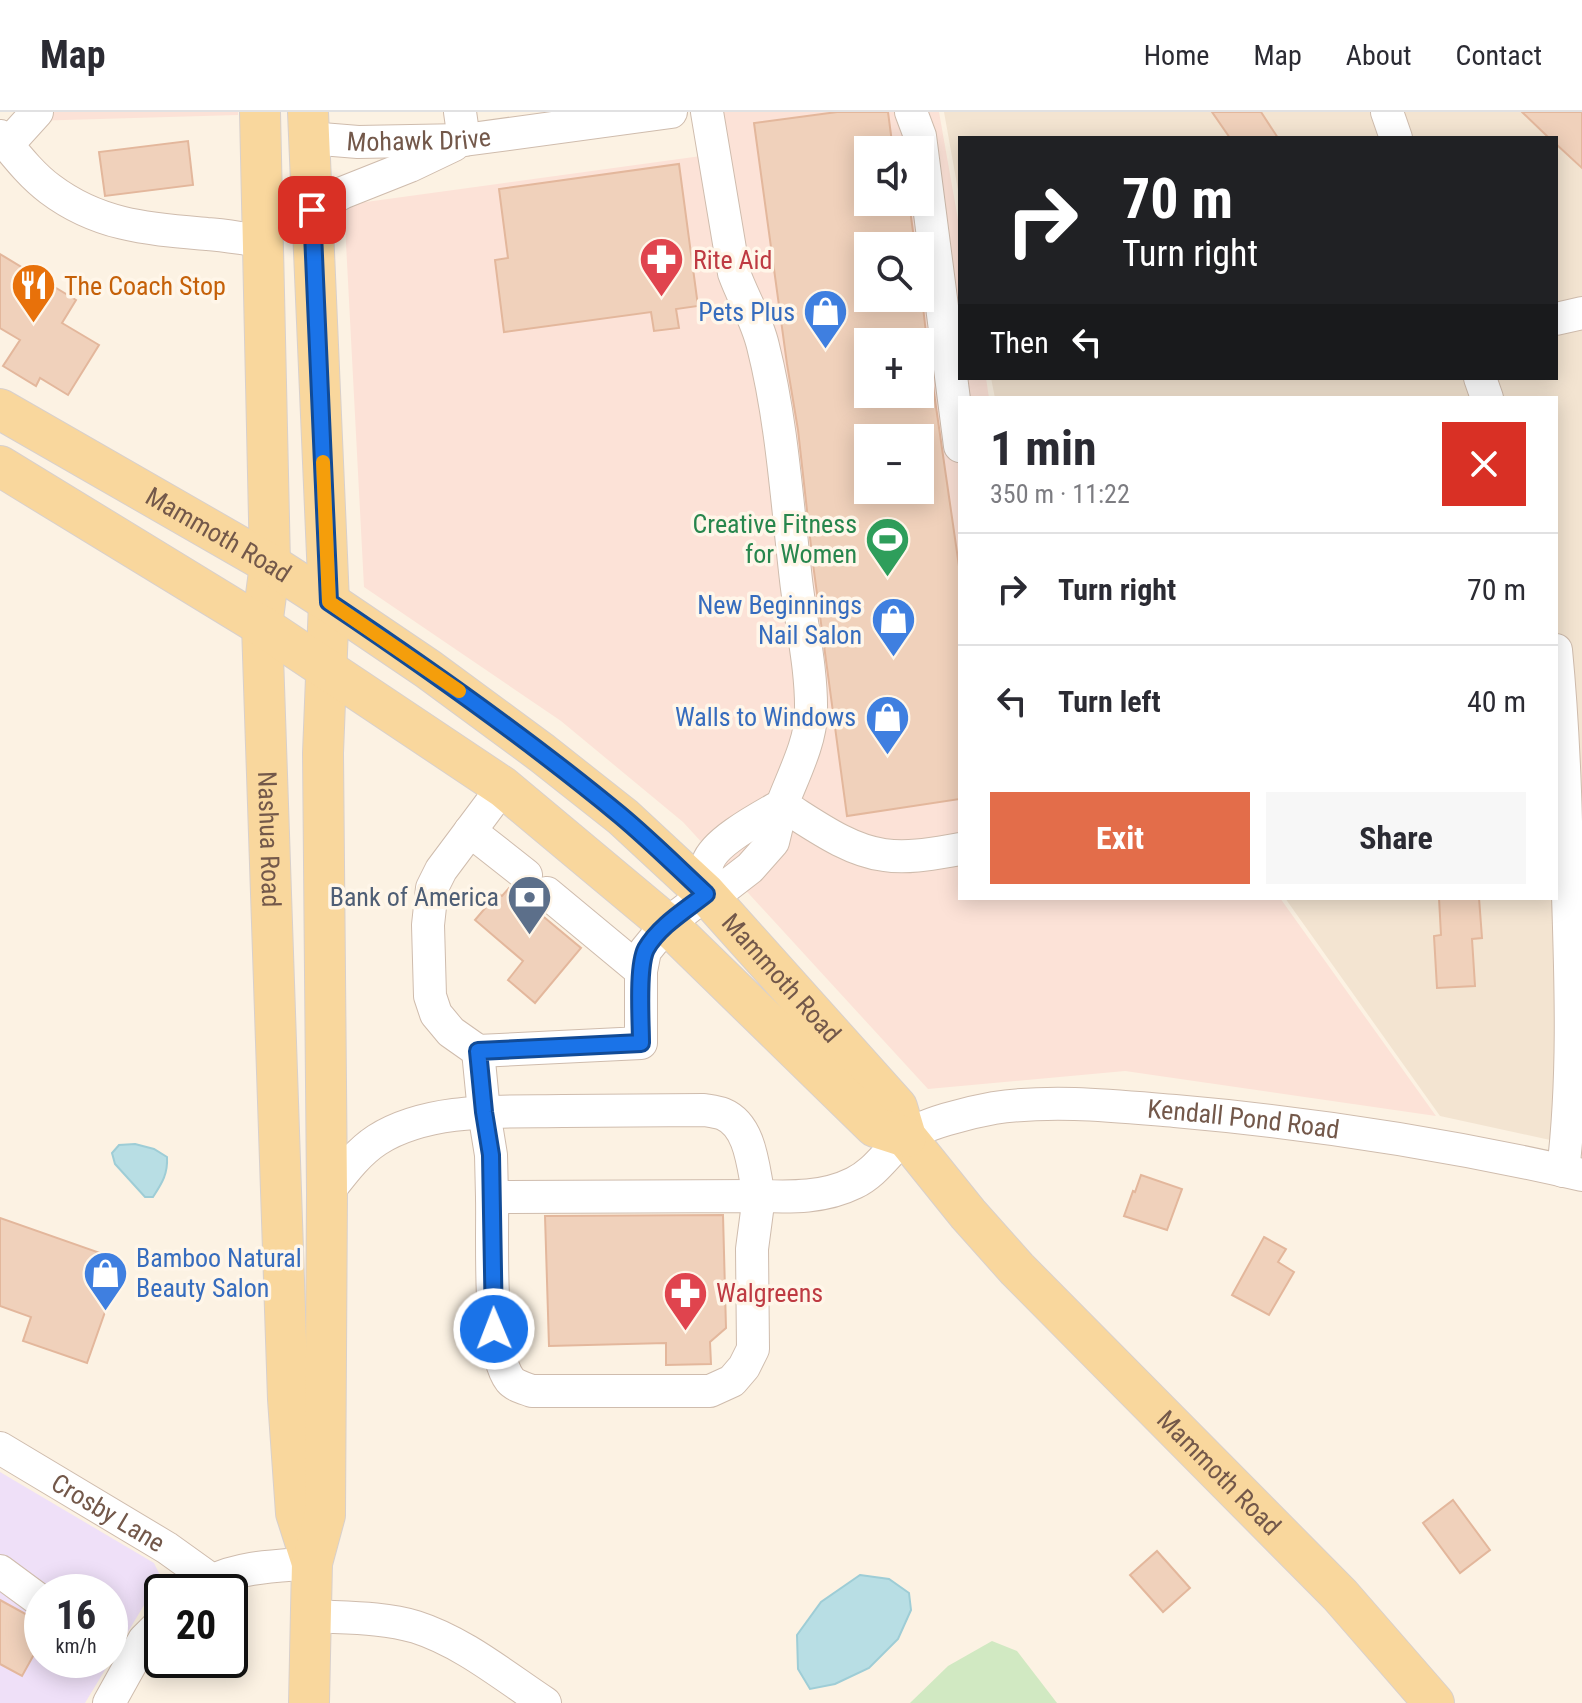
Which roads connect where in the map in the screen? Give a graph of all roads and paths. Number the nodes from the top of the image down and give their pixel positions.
1 (37, 112) edge
2 (260, 112) edge
3 (671, 112) edge
4 (707, 112) edge
5 (911, 112) edge
6 (1387, 112) edge
7 (308, 125) edge
8 (462, 126) edge
9 (1395, 136) edge
10 (4, 140) edge
11 (312, 210) junction
12 (262, 241) junction
13 (1582, 313) edge
14 (1558, 319) edge
15 (0, 409) edge
16 (958, 430) edge
17 (0, 466) edge
18 (270, 564) junction
19 (329, 602) junction
20 (262, 626) junction
21 (327, 668) junction
22 (1558, 675) edge
23 (503, 787) junction
24 (782, 805) junction
25 (470, 831) junction
26 (958, 849) edge
27 (706, 894) junction
28 (667, 924) junction
29 (641, 971) junction
30 (478, 1051) junction
31 (484, 1112) junction
32 (906, 1137) junction
33 (1573, 1173) edge
34 (327, 1193) junction
35 (759, 1196) junction
36 (492, 1197) junction
37 (0, 1448) edge
38 (312, 1563) junction
39 (0, 1571) edge
40 (193, 1574) edge
41 (235, 1574) edge
42 (24, 1589) edge
43 (311, 1616) junction
44 (144, 1640) edge
45 (111, 1681) edge
46 (309, 1703) edge
47 (545, 1703) edge
48 (1434, 1703) edge

1 - 10 street
2 - 12 main road, Nashua Road
3 - 8 street, Mohawk Drive
4 - 24 street
5 - 16 street
6 - 9 street
7 - 8 street, Mohawk Drive
7 - 11 main road, Nashua Road
8 - 11 street
10 - 12 street
11 - 19 main road, Nashua Road
12 - 18 main road, Nashua Road
13 - 14 street
15 - 18 main road, Mammoth Road
17 - 20 main road, Mammoth Road
18 - 19 main road, Mammoth Road
18 - 20 main road, Nashua Road
19 - 21 main road, Nashua Road
19 - 27 main road, Mammoth Road
20 - 21 main road, Mammoth Road
20 - 38 main road, Nashua Road
21 - 23 main road, Mammoth Road
21 - 34 main road, Nashua Road
22 - 33 street
23 - 25 street
23 - 28 main road, Mammoth Road
24 - 26 street
24 - 27 street
25 - 29 street
25 - 30 street
27 - 28 street
27 - 32 main road, Mammoth Road
28 - 29 street
28 - 32 main road, Mammoth Road
29 - 30 street
30 - 31 street
31 - 34 street
31 - 35 street
31 - 36 street
32 - 33 street, Kendall Pond Road
32 - 35 street
32 - 48 main road, Mammoth Road
34 - 38 main road, Nashua Road
35 - 36 street
35 - 36 street
37 - 40 street, Crosby Lane
38 - 41 street
38 - 43 main road, Nashua Road
39 - 42 street
43 - 46 main road, Nashua Road
43 - 47 street
44 - 45 street

